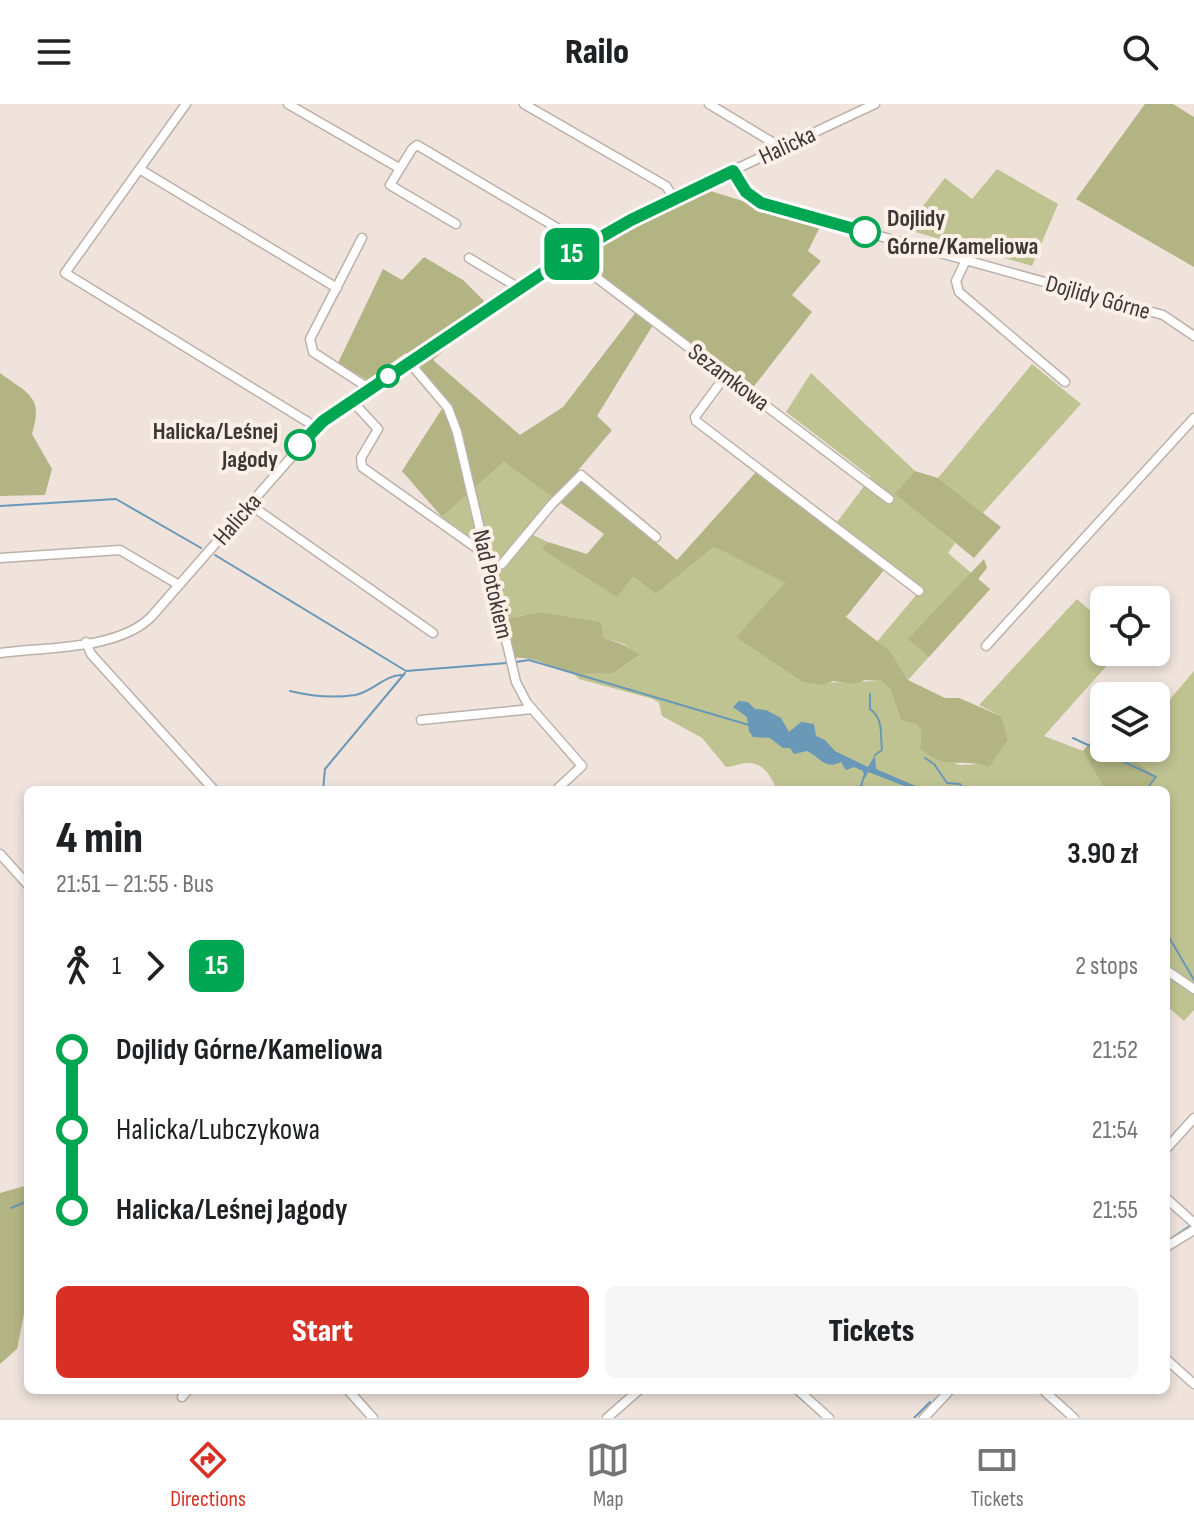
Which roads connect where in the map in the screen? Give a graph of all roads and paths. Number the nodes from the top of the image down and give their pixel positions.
1 (186, 104) edge
2 (288, 104) edge
3 (524, 104) edge
4 (709, 104) edge
5 (875, 104) edge
6 (777, 151) junction
7 (399, 168) junction
8 (141, 170) junction
9 (733, 171) junction
10 (674, 198) junction
11 (456, 224) dead end
12 (362, 238) dead end
13 (586, 245) junction
14 (568, 256) junction
15 (469, 258) dead end
16 (966, 260) junction
17 (337, 288) junction
18 (519, 288) junction
19 (1194, 336) edge
20 (409, 362) junction
21 (726, 375) junction
22 (1065, 382) dead end
23 (370, 389) junction
24 (352, 401) junction
25 (1194, 418) edge
26 (316, 427) junction
27 (889, 499) dead end
28 (249, 504) junction
29 (656, 537) dead end
30 (485, 548) junction
31 (0, 558) edge
32 (490, 568) junction
33 (179, 585) junction
34 (919, 591) dead end
35 (433, 633) dead end
36 (86, 642) junction
37 (986, 646) dead end
38 (0, 653) edge
39 (532, 709) junction
40 (421, 720) dead end
41 (210, 786) edge
42 (560, 786) edge
43 (0, 854) edge
44 (24, 881) edge
45 (1170, 973) edge
46 (1194, 989) edge
47 (1194, 1118) edge
48 (1170, 1145) edge
49 (1170, 1202) edge
50 (1194, 1223) edge
51 (1194, 1230) edge
52 (1170, 1245) edge
53 (1170, 1363) edge
54 (1194, 1384) edge
55 (352, 1394) edge
56 (634, 1394) edge
57 (802, 1394) edge
58 (946, 1394) edge
59 (1047, 1394) edge
60 (373, 1418) edge
61 (607, 1418) edge
62 (829, 1418) edge
63 (924, 1418) edge
64 (1074, 1418) edge

1 - 8 street
2 - 7 street
3 - 10 street
4 - 6 street
5 - 6 street, Halicka
6 - 9 street, Halicka
7 - 11 street
7 - 13 street
8 - 17 street
8 - 26 street
9 - 10 street, Halicka
9 - 16 street, Dojlidy Górne
10 - 13 street, Halicka
12 - 17 street
13 - 14 street, Halicka
14 - 18 street, Halicka
14 - 21 street, Sezamkowa
15 - 18 street
16 - 19 street, Dojlidy Górne
16 - 22 street
17 - 23 street
18 - 20 street, Halicka
20 - 23 street, Halicka
20 - 30 street, Nad Potokiem
21 - 27 street, Sezamkowa
21 - 34 street
23 - 24 street, Halicka
24 - 26 street, Halicka
24 - 30 street
25 - 37 street
26 - 28 street, Halicka
28 - 33 street, Halicka
28 - 35 street
29 - 32 street
30 - 32 street, Nad Potokiem
31 - 33 street
32 - 39 street, Nad Potokiem
33 - 36 street, Halicka
36 - 38 street, Halicka
36 - 41 street
39 - 40 street
39 - 42 street, Nad Potokiem
43 - 44 street
45 - 46 street
47 - 48 street
49 - 50 street
51 - 52 street
53 - 54 street
55 - 60 street
56 - 61 street
57 - 62 street
58 - 63 street
59 - 64 street

